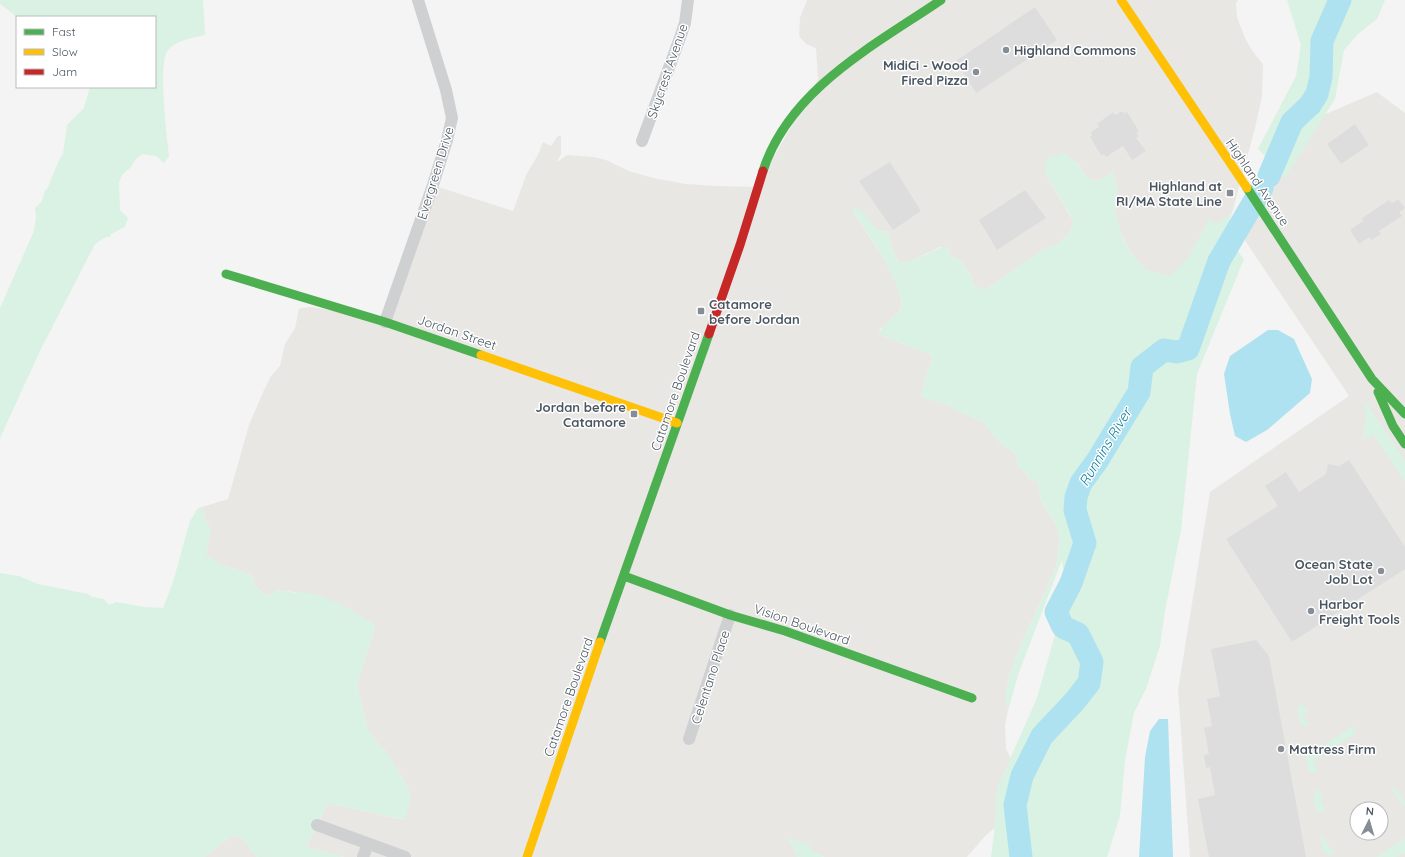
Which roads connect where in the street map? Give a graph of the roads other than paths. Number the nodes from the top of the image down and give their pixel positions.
1 (418, 0) edge
2 (688, 0) edge
3 (941, 0) edge
4 (1121, 0) edge
5 (642, 141) dead end
6 (226, 274) dead end
7 (385, 322) junction
8 (1372, 379) junction
9 (1405, 414) edge
10 (677, 423) junction
11 (1405, 444) edge
12 (624, 576) junction
13 (730, 614) junction
14 (972, 698) dead end
15 (689, 739) dead end
16 (317, 825) dead end
17 (368, 844) junction
18 (363, 857) edge
19 (405, 857) edge
20 (526, 857) edge

1 - 7 street, Evergreen Drive
2 - 5 street, Skycrest Avenue
3 - 10 street, Catamore Boulevard
4 - 8 street, Highland Avenue
6 - 7 street, Jordan Street
7 - 10 street, Jordan Street
8 - 9 street, Highland Avenue
8 - 11 street, Highland Avenue
10 - 12 street, Catamore Boulevard
12 - 13 street, Vision Boulevard
12 - 20 street, Catamore Boulevard
13 - 14 street, Vision Boulevard
13 - 15 street, Celentano Place
16 - 17 street
17 - 18 street
17 - 19 street

